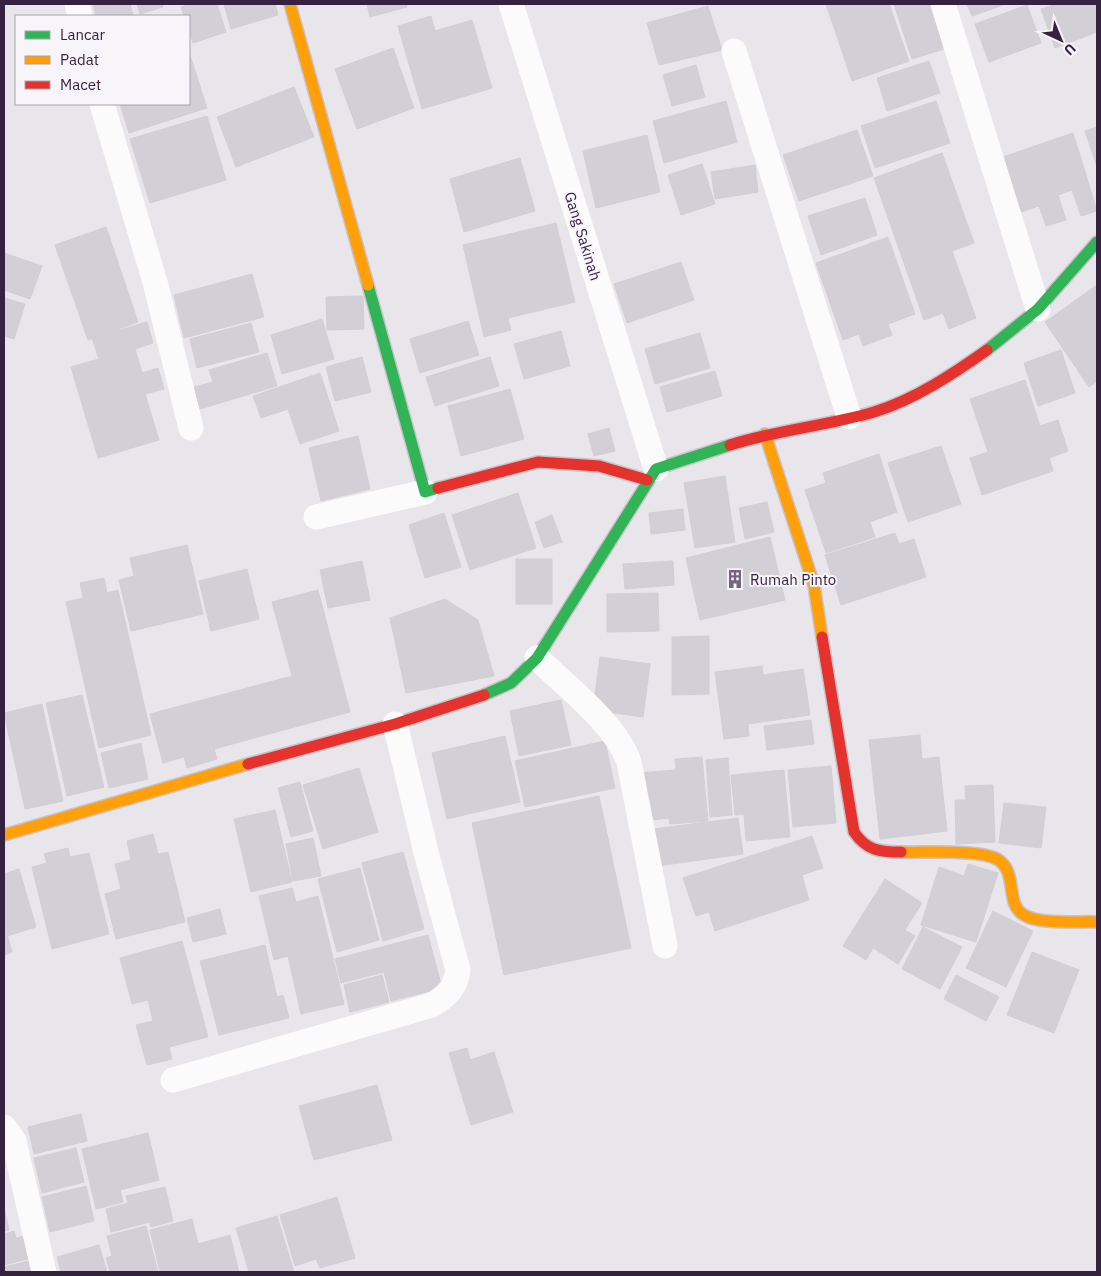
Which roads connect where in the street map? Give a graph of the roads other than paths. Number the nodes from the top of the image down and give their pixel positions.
1 (290, 4) edge
2 (511, 4) edge
3 (943, 4) edge
4 (734, 51) dead end
5 (102, 105) edge
6 (1097, 242) edge
7 (1038, 308) junction
8 (849, 417) junction
9 (191, 428) dead end
10 (765, 434) junction
11 (651, 474) junction
12 (425, 492) junction
13 (316, 517) dead end
14 (537, 658) junction
15 (395, 724) junction
16 (4, 835) edge
17 (1097, 922) edge
18 (665, 946) dead end
19 (173, 1080) dead end
20 (7, 1137) edge
21 (44, 1272) edge

1 - 12 street
2 - 11 street, Gang Sakinah
3 - 7 street
4 - 8 street
5 - 9 street
6 - 7 street
7 - 8 street
8 - 10 street
10 - 11 street
10 - 17 street
11 - 12 street
11 - 14 street
12 - 13 street
14 - 15 street
14 - 18 street
15 - 16 street
15 - 19 street
20 - 21 street

